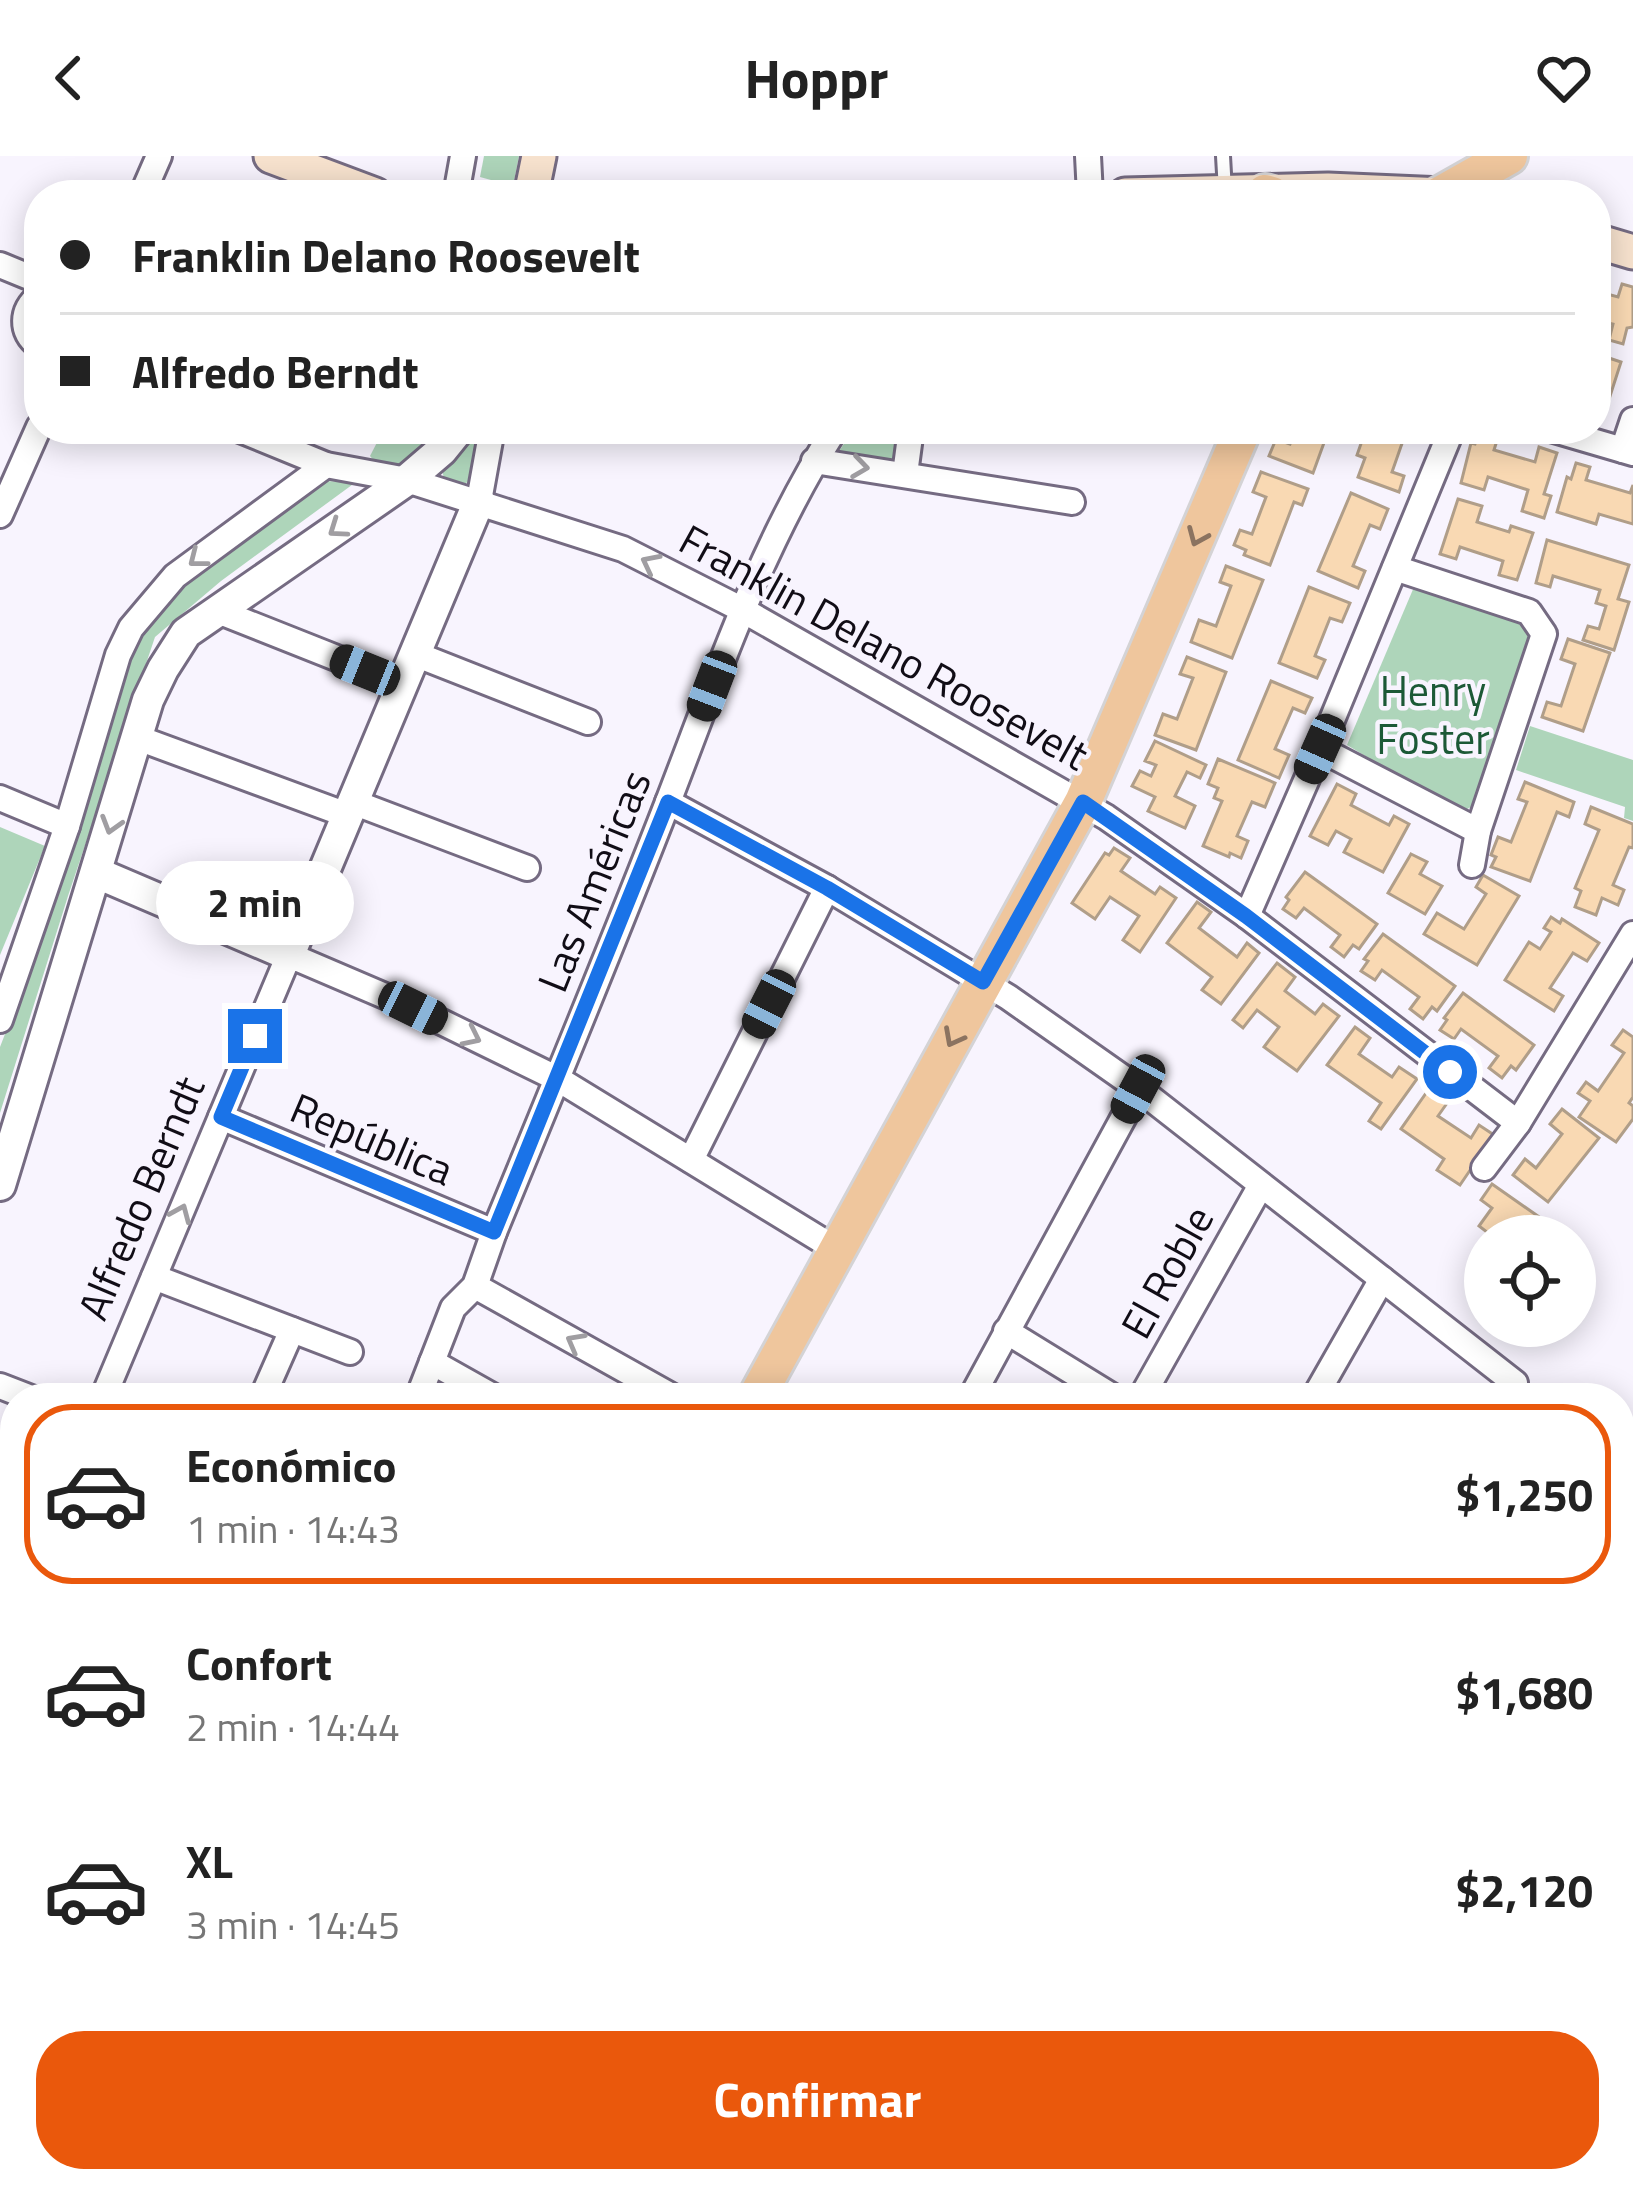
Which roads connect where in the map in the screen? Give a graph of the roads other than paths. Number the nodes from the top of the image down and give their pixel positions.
1 (271, 156) edge
2 (1223, 156) edge
3 (1509, 156) edge
4 (334, 180) edge
5 (1241, 180) edge
6 (1468, 180) edge
7 (1633, 421) edge
8 (31, 444) edge
9 (275, 444) edge
10 (447, 444) edge
11 (489, 444) edge
12 (825, 444) edge
13 (908, 444) edge
14 (1237, 444) edge
15 (1445, 444) edge
16 (1628, 452) edge
17 (814, 460) junction
18 (326, 465) junction
19 (905, 474) junction
20 (407, 480) junction
21 (479, 501) junction
22 (1072, 502) dead end
23 (0, 515) edge
24 (1395, 568) junction
25 (741, 609) junction
26 (218, 611) junction
27 (415, 654) junction
28 (402, 684) junction
29 (588, 722) dead end
30 (138, 738) junction
31 (1320, 749) junction
32 (0, 798) edge
33 (668, 802) junction
34 (1083, 802) junction
35 (350, 808) junction
36 (67, 826) junction
37 (1478, 831) junction
38 (1472, 866) dead end
39 (527, 868) dead end
40 (97, 873) junction
41 (827, 888) junction
42 (1246, 916) junction
43 (1633, 934) edge
44 (289, 955) junction
45 (983, 982) junction
46 (5, 993) edge
47 (0, 1020) edge
48 (558, 1079) junction
49 (1138, 1089) junction
50 (221, 1117) junction
51 (1518, 1124) junction
52 (691, 1160) junction
53 (1484, 1168) dead end
54 (0, 1185) edge
55 (1261, 1185) junction
56 (494, 1232) junction
57 (838, 1251) junction
58 (154, 1277) junction
59 (1382, 1279) junction
60 (475, 1286) junction
61 (292, 1330) junction
62 (1006, 1331) junction
63 (350, 1352) dead end
64 (432, 1362) junction
65 (109, 1383) edge
66 (269, 1383) edge
67 (424, 1383) edge
68 (469, 1383) edge
69 (648, 1383) edge
70 (764, 1383) edge
71 (979, 1383) edge
72 (1091, 1383) edge
73 (1149, 1383) edge
74 (1323, 1383) edge
75 (1503, 1383) edge

1 - 4 main road
2 - 5 lane
3 - 6 main road
7 - 16 street
8 - 23 street
9 - 18 street, Franklin Delano Roosevelt
10 - 20 street
11 - 21 street, Alfredo Berndt
12 - 17 street, Las Américas
13 - 19 street
14 -> 34 main road
15 - 24 street
17 -> 19 street
17 - 25 street, Las Américas
18 - 20 street, Franklin Delano Roosevelt
18 -> 36 street
19 - 22 street
20 - 21 street, Franklin Delano Roosevelt
20 -> 26 street
25 -> 21 street, Franklin Delano Roosevelt
21 - 27 street, Alfredo Berndt
24 - 31 street
24 - 37 street
25 - 33 street, Las Américas
25 - 34 street, Franklin Delano Roosevelt
26 - 28 street
26 - 30 street
27 - 28 street, Alfredo Berndt
27 - 29 street
28 - 35 street, Alfredo Berndt
30 - 35 street
30 -> 40 street
31 - 37 street
31 - 42 street
32 - 36 street
33 - 41 street
33 - 48 street, Las Américas
34 - 42 street, Franklin Delano Roosevelt
34 - 45 main road
35 - 39 street
35 - 44 street, Alfredo Berndt
36 - 46 street
37 - 38 street
40 - 44 street
40 - 54 street
41 - 45 street
41 - 52 street
42 - 51 street, Franklin Delano Roosevelt
43 - 51 street
44 -> 48 street
44 - 50 street, Alfredo Berndt
45 - 49 street
45 -> 57 main road
46 - 47 street
48 - 52 street
48 - 56 street, Las Américas
49 - 55 street
49 - 62 street
50 - 56 street, República
58 -> 50 street, Alfredo Berndt
51 - 53 street
52 - 57 street
55 - 59 street
55 - 73 street, El Roble
56 - 60 street, Las Américas
57 - 70 main road
58 - 61 street
58 - 65 street, Alfredo Berndt
59 - 74 street
59 - 75 street
60 - 64 street, Las Américas
69 -> 60 street
61 - 63 street
61 - 66 street
62 - 71 street
62 - 72 street
64 - 67 street, Las Américas
64 - 68 street

